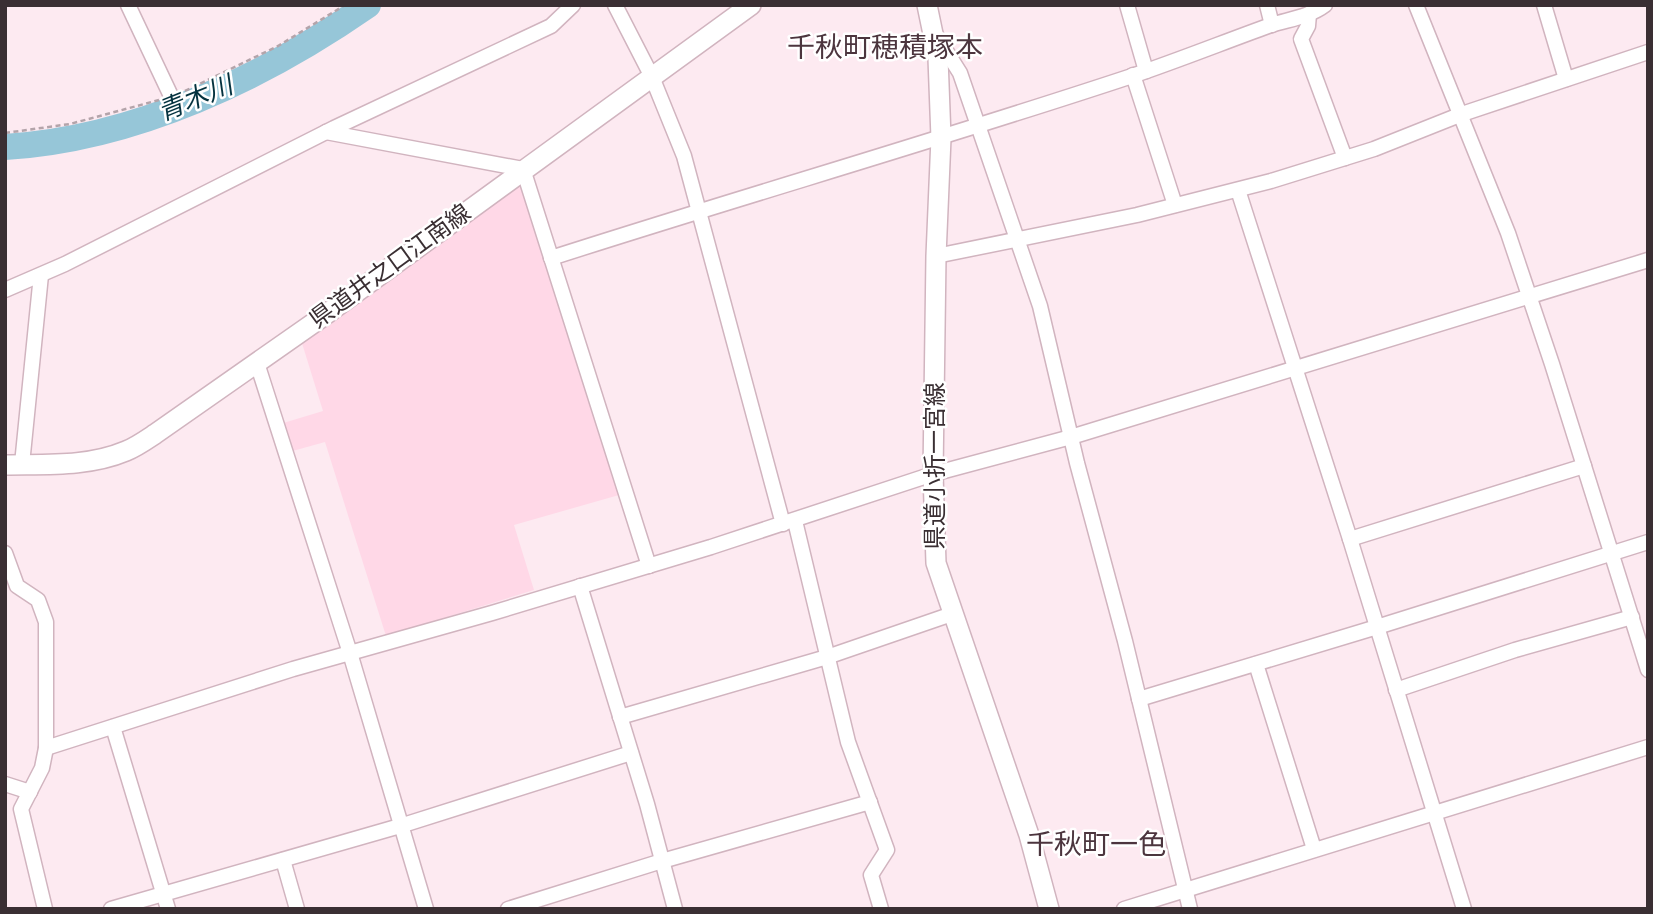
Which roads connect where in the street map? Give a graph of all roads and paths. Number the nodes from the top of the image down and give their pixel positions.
1 (128, 5) edge
2 (573, 5) edge
3 (615, 5) edge
4 (751, 5) edge
5 (927, 5) edge
6 (1127, 5) edge
7 (1267, 5) edge
8 (1325, 5) edge
9 (1416, 5) edge
10 (1544, 5) edge
11 (1310, 14) junction
12 (1272, 25) junction
13 (934, 31) junction
14 (1648, 52) edge
15 (1140, 73) junction
16 (652, 77) junction
17 (1566, 79) junction
18 (171, 96) dead end
19 (1462, 114) junction
20 (979, 127) junction
21 (326, 132) junction
22 (941, 138) junction
23 (1345, 158) junction
24 (523, 169) junction
25 (1238, 190) junction
26 (1175, 205) junction
27 (698, 211) junction
28 (1018, 241) junction
29 (936, 256) junction
30 (551, 258) junction
31 (1648, 260) edge
32 (41, 275) junction
33 (5, 290) edge
34 (1530, 296) junction
35 (257, 363) junction
36 (1296, 367) junction
37 (1071, 437) junction
38 (13, 465) edge
39 (1584, 466) junction
40 (933, 474) junction
41 (789, 523) junction
42 (1350, 539) junction
43 (1648, 542) edge
44 (5, 553) edge
45 (1612, 553) junction
46 (649, 566) junction
47 (580, 586) junction
48 (953, 614) junction
49 (1632, 617) junction
50 (1377, 627) junction
51 (350, 653) junction
52 (827, 657) junction
53 (1256, 664) junction
54 (1648, 670) edge
55 (1396, 690) junction
56 (1139, 699) junction
57 (620, 717) junction
58 (113, 726) junction
59 (1648, 747) edge
60 (46, 748) junction
61 (631, 753) junction
62 (5, 784) edge
63 (30, 792) junction
64 (870, 802) junction
65 (1434, 812) junction
66 (400, 826) junction
67 (1314, 849) junction
68 (283, 860) junction
69 (662, 861) junction
70 (1185, 889) junction
71 (163, 894) junction
72 (45, 909) edge
73 (111, 909) edge
74 (168, 909) edge
75 (297, 909) edge
76 (426, 909) edge
77 (508, 909) edge
78 (675, 909) edge
79 (881, 909) edge
80 (1049, 909) edge
81 (1124, 909) edge
82 (1190, 909) edge
83 (1464, 909) edge

1 - 18 street
2 - 21 street
3 - 16 street
4 - 16 main road, 県道井之口江南線
5 - 13 main road, 県道小折一宮線
6 - 15 street
7 - 12 street
8 - 11 street
9 - 19 street
10 - 17 street
11 - 12 street
11 - 23 street
12 - 15 street
13 - 20 street
13 - 22 main road, 県道小折一宮線
14 - 17 street
15 - 20 street
15 - 26 street
16 - 24 main road, 県道井之口江南線
16 - 27 street
17 - 19 street
19 - 23 street
19 - 34 street
20 - 22 street
20 - 28 street
21 - 24 street
21 - 32 street
22 - 27 street
22 - 29 main road, 県道小折一宮線
23 - 25 street
24 - 30 street
24 - 35 main road, 県道井之口江南線
25 - 26 street
25 - 36 street
26 - 28 street
27 - 30 street
27 - 41 street
28 - 29 street
28 - 37 street
29 - 40 main road, 県道小折一宮線
30 - 46 street
31 - 34 street
32 - 33 street
32 - 38 street
34 - 36 street
34 - 39 street
35 - 38 main road, 県道井之口江南線
35 - 51 street
36 - 37 street
36 - 42 street
37 - 40 street
37 - 56 street
39 - 42 street
39 - 45 street
40 - 41 street
40 - 48 main road, 県道小折一宮線
41 - 46 street
41 - 52 street
42 - 50 street
43 - 45 street
44 - 60 street
45 - 49 street
45 - 50 street
46 - 47 street
47 - 51 street
47 - 57 street
48 - 52 street
48 - 80 main road, 県道小折一宮線
49 - 54 street
49 - 55 street
50 - 53 street
50 - 55 street
51 - 58 street
51 - 66 street
52 - 57 street
52 - 64 street
53 - 56 street
53 - 67 street
55 - 65 street
56 - 70 street
57 - 61 street
58 - 60 street
58 - 71 street
59 - 65 street
60 - 63 street
61 - 66 street
61 - 69 street
62 - 63 street
63 - 72 street
64 - 69 street
64 - 79 street
65 - 67 street
65 - 83 street
66 - 68 street
66 - 76 street
67 - 70 street
68 - 71 street
68 - 75 street
69 - 77 street
69 - 78 street
70 - 81 street
70 - 82 street
71 - 73 street
71 - 74 street

